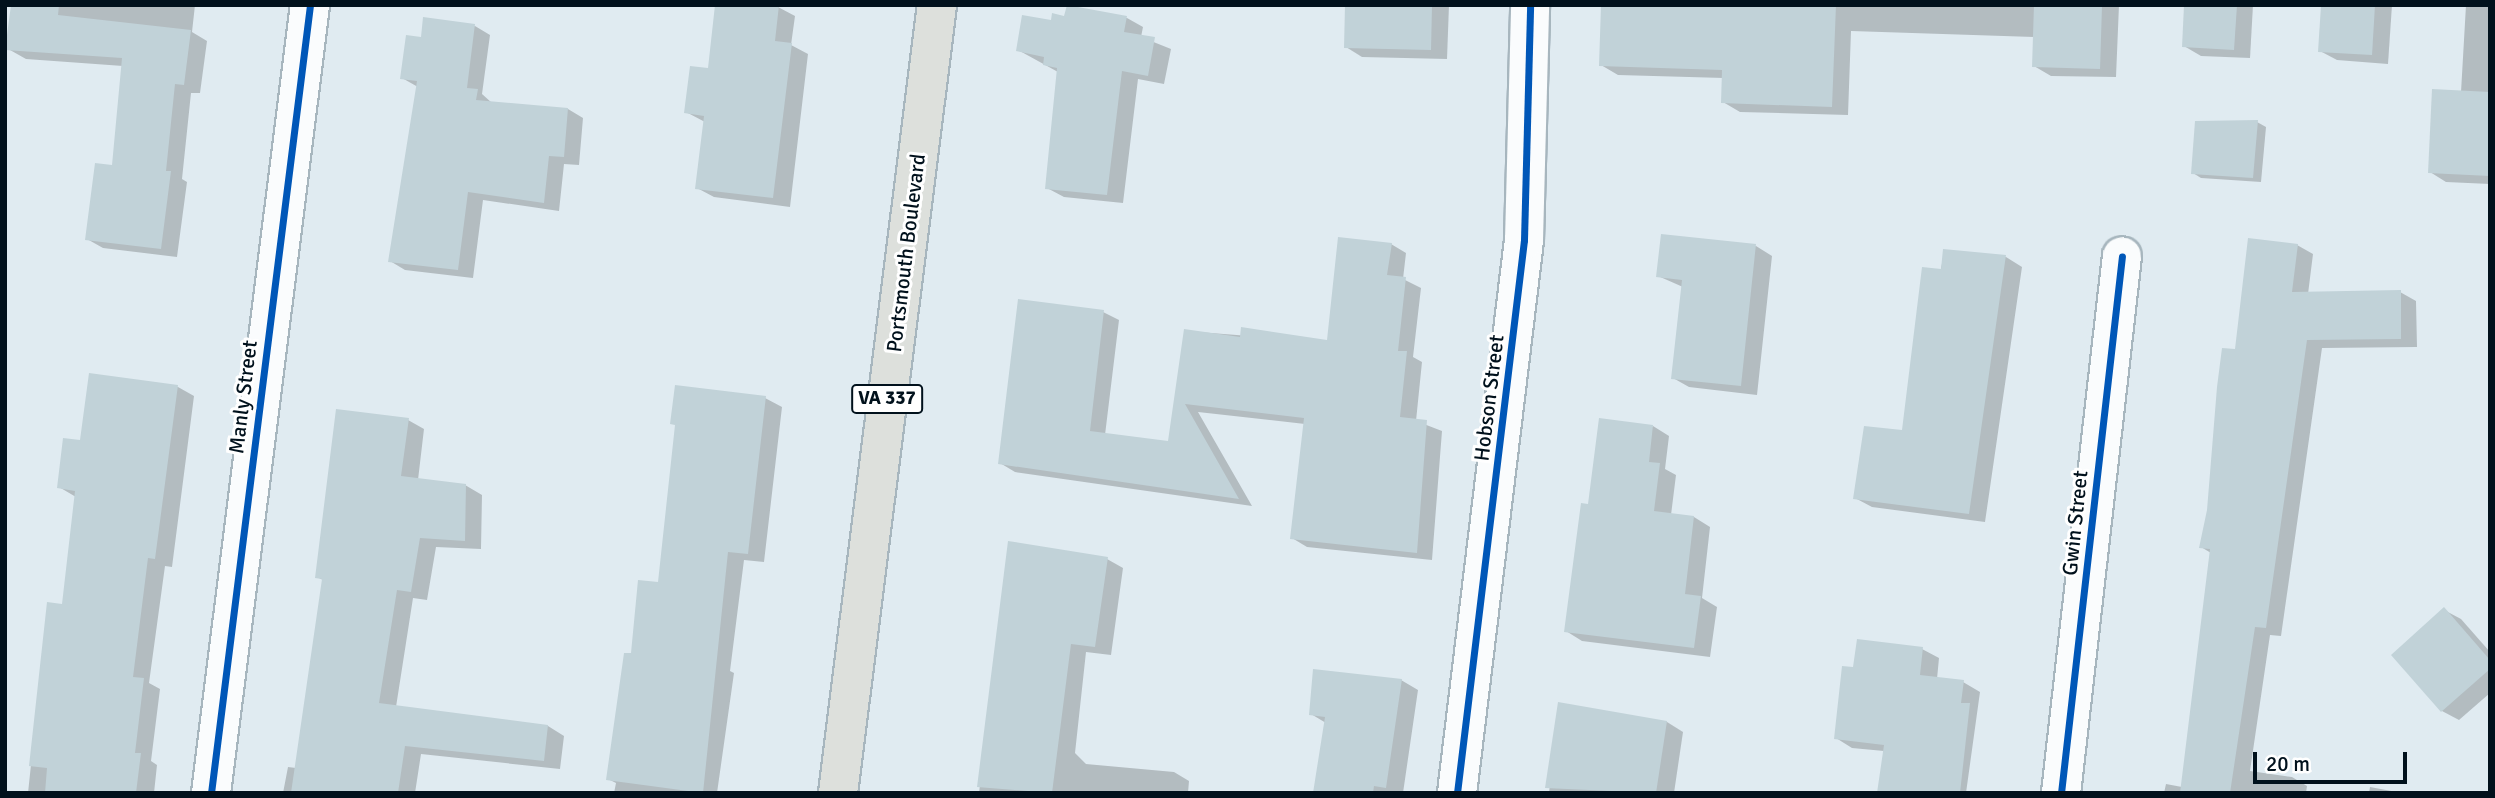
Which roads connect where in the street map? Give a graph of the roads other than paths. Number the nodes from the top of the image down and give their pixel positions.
1 (310, 5) edge
2 (937, 5) edge
3 (1530, 5) edge
4 (2122, 256) dead end
5 (211, 793) edge
6 (838, 793) edge
7 (1457, 793) edge
8 (2061, 793) edge

1 - 5 street, Manly Street
2 - 6 main road, Portsmouth Boulevard / VA 337
3 - 7 street, Hobson Street
4 - 8 street, Gwin Street

